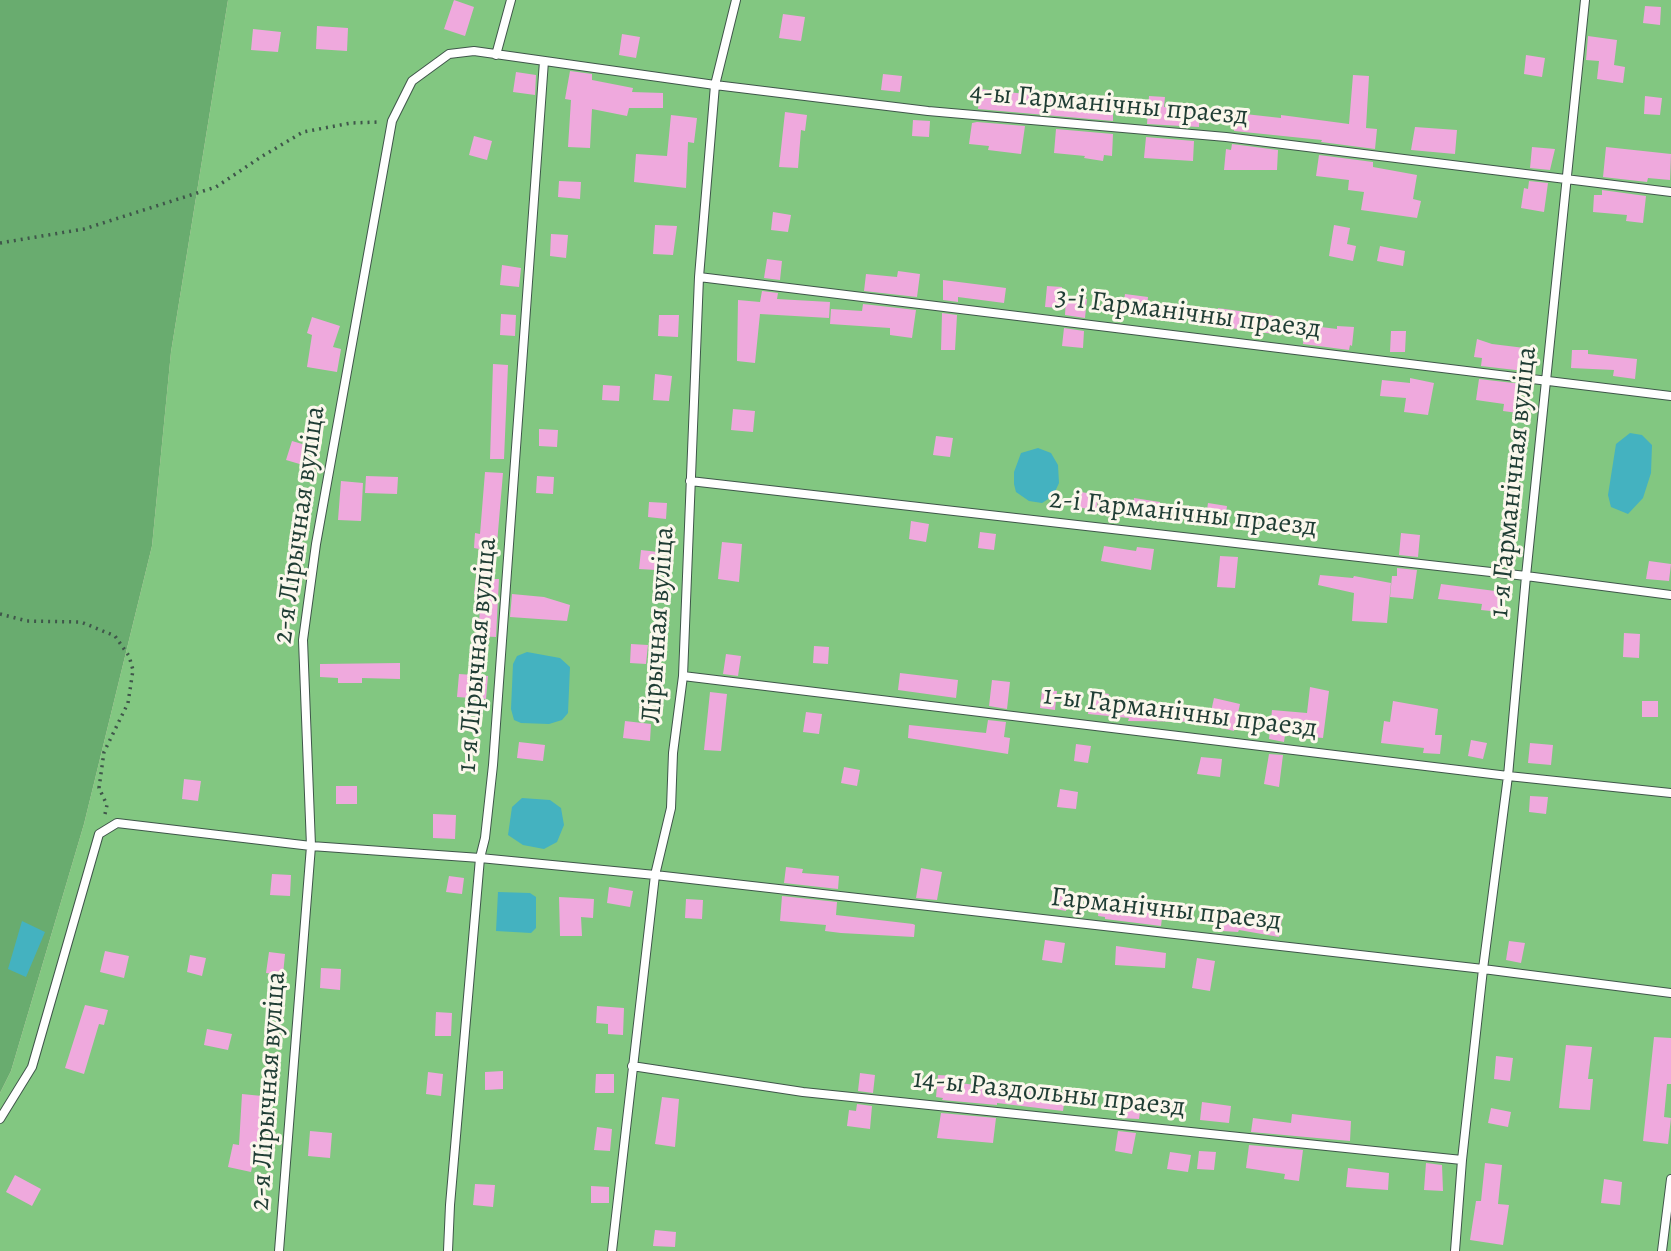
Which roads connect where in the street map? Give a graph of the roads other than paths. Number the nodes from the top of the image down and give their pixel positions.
1 (511, 0) edge
2 (736, 0) edge
3 (1585, 0) edge
4 (496, 55) junction
5 (544, 61) junction
6 (715, 85) junction
7 (1568, 180) junction
8 (1671, 192) edge
9 (699, 277) junction
10 (1547, 381) junction
11 (1671, 396) edge
12 (691, 481) junction
13 (1526, 576) junction
14 (1671, 595) edge
15 (683, 676) junction
16 (1508, 776) junction
17 (1671, 793) edge
18 (311, 846) junction
19 (480, 858) junction
20 (655, 875) junction
21 (1483, 969) junction
22 (1671, 993) edge
23 (632, 1066) junction
24 (0, 1119) edge
25 (1462, 1160) junction
26 (1671, 1178) edge
27 (279, 1251) edge
28 (448, 1251) edge
29 (612, 1251) edge
30 (1455, 1251) edge
31 (1662, 1251) edge

1 - 4 lane
2 - 6 lane, Лірычная вуліца
3 - 7 lane, 1-я Гарманічная вуліца
4 - 5 lane, 2-я Лірычная вуліца
4 - 18 lane, 2-я Лірычная вуліца
5 - 6 lane, 4-ы Гарманічны праезд
5 - 19 lane, 1-я Лірычная вуліца
6 - 7 lane, 4-ы Гарманічны праезд
6 - 9 lane, Лірычная вуліца
7 - 8 lane, 4-ы Гарманічны праезд
7 - 10 lane, 1-я Гарманічная вуліца
9 - 10 lane, 3-і Гарманічны праезд
9 - 12 lane, Лірычная вуліца
10 - 11 lane, 3-і Гарманічны праезд
10 - 13 lane, 1-я Гарманічная вуліца
12 - 13 lane, 2-і Гарманічны праезд
12 - 15 lane, Лірычная вуліца
13 - 14 lane, 2-і Гарманічны праезд
13 - 16 lane, 1-я Гарманічная вуліца
15 - 16 lane, 1-ы Гарманічны праезд
15 - 20 lane, Лірычная вуліца
16 - 17 lane, 1-ы Гарманічны праезд
16 - 21 lane, 1-я Гарманічная вуліца
18 - 19 lane, Гарманічны праезд
18 - 24 lane, Гарманічны праезд
18 - 27 lane, 2-я Лірычная вуліца
19 - 20 lane, Гарманічны праезд
19 - 28 lane, 1-я Лірычная вуліца
20 - 21 lane, Гарманічны праезд
20 - 23 lane, Лірычная вуліца
21 - 22 lane, Гарманічны праезд
21 - 25 lane, 1-я Гарманічная вуліца
23 - 25 lane, 14-ы Раздольны праезд
23 - 29 lane, Лірычная вуліца
25 - 30 lane, 1-я Гарманічная вуліца
26 - 31 lane

